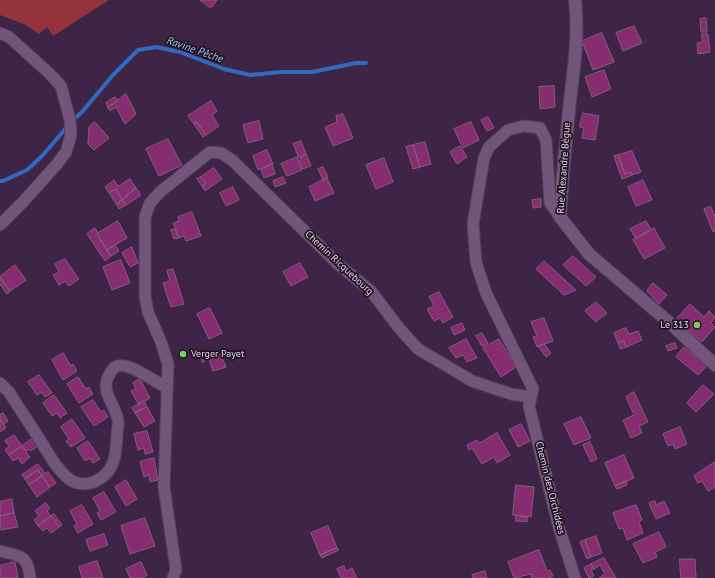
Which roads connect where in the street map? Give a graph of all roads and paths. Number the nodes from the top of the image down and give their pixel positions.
1 (575, 0) edge
2 (0, 33) edge
3 (560, 217) junction
4 (0, 224) edge
5 (715, 365) edge
6 (0, 383) edge
7 (167, 387) junction
8 (531, 397) junction
9 (0, 551) edge
10 (30, 578) edge
11 (173, 578) edge
12 (575, 578) edge

1 - 3 main road, Rue Alexandre Bègue
2 - 4 street
3 - 5 main road, Rue Alexandre Bègue
3 - 8 street
6 - 7 street
7 - 8 street, Chemin Ricquebourg
7 - 11 street, Chemin Ricquebourg
8 - 12 street, Chemin des Orchidées
9 - 10 street

